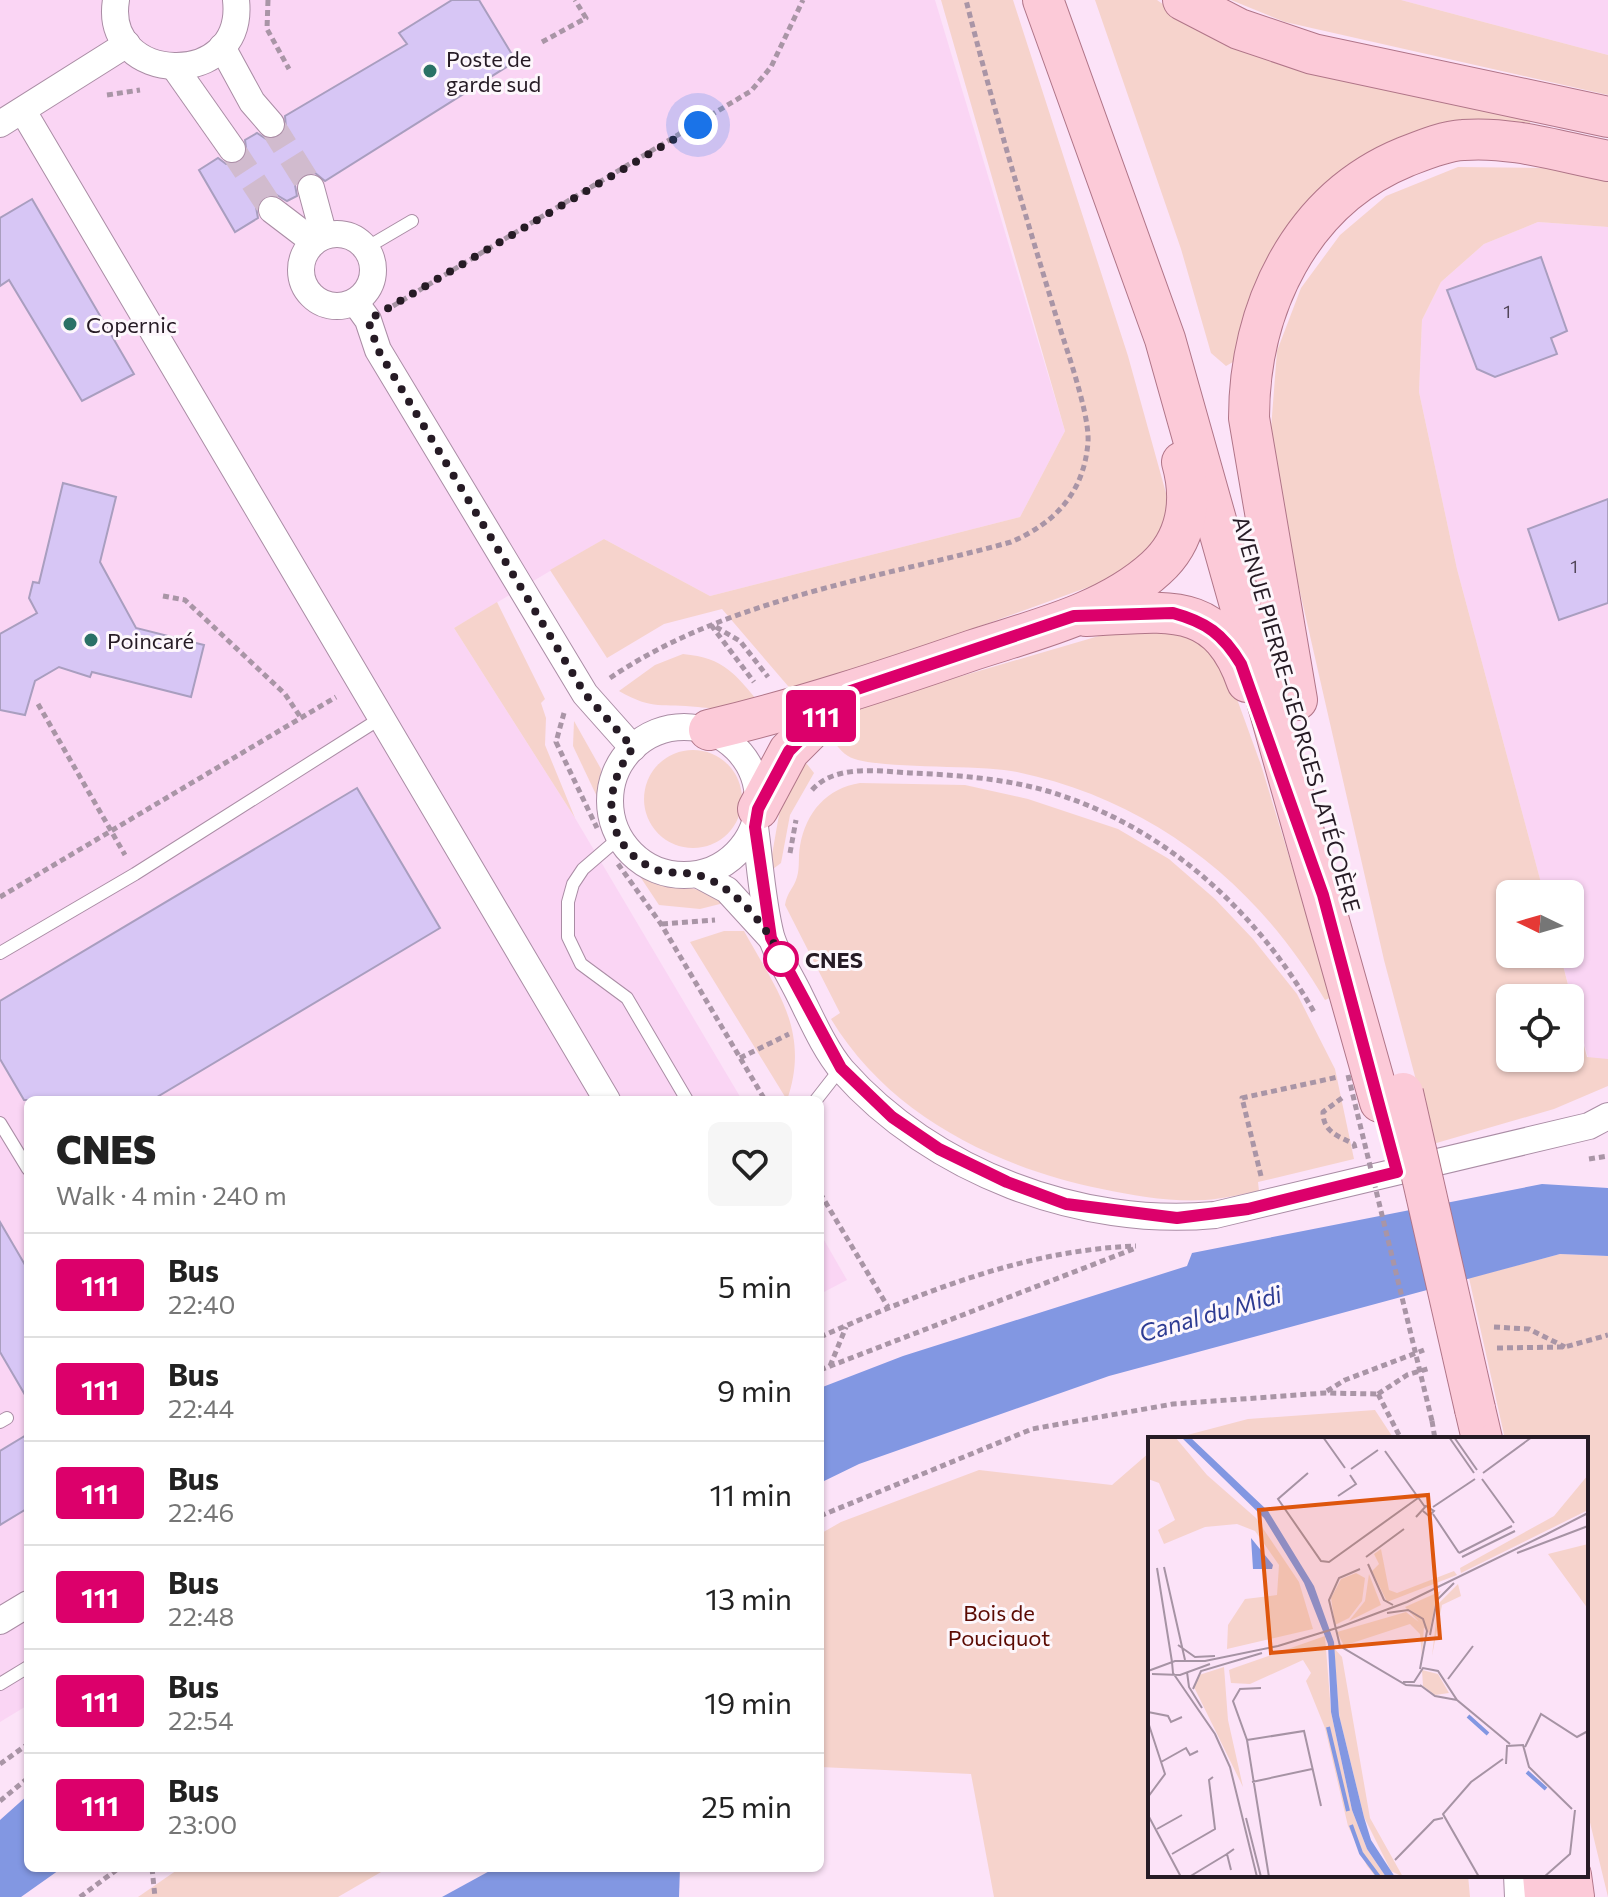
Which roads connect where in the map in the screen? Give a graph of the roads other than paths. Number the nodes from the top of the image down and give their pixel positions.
1 (116, 0) edge
2 (236, 0) edge
3 (1043, 0) edge
4 (1071, 0) edge
5 (1183, 0) edge
6 (127, 44) junction
7 (222, 47) junction
8 (175, 68) junction
9 (1083, 108) junction
10 (23, 111) junction
11 (1608, 117) edge
12 (0, 124) edge
13 (271, 124) tunnel mouth
14 (232, 149) tunnel mouth
15 (1608, 161) edge
16 (311, 188) tunnel mouth
17 (272, 210) tunnel mouth
18 (412, 221) dead end
19 (319, 239) junction
20 (366, 248) junction
21 (362, 311) junction
22 (1074, 616) junction
23 (848, 692) junction
24 (1297, 700) junction
25 (381, 718) junction
26 (709, 730) junction
27 (633, 748) junction
28 (756, 818) junction
29 (619, 838) junction
30 (699, 875) junction
31 (1323, 895) junction
32 (771, 938) junction
33 (0, 953) edge
34 (841, 1068) junction
35 (605, 1096) edge
36 (685, 1096) edge
37 (819, 1096) edge
38 (1391, 1098) junction
39 (1608, 1116) edge
40 (0, 1123) edge
41 (24, 1162) edge
42 (1456, 1426) edge
43 (24, 1606) edge
44 (0, 1621) edge
45 (24, 1669) edge
46 (0, 1684) edge
47 (1517, 1877) edge
48 (1543, 1877) edge
49 (1571, 1877) edge
50 (1518, 1897) edge
51 (1545, 1897) edge
52 (1574, 1897) edge

1 - 6 street
2 - 7 street
3 - 9 main road, AVENUE PIERRE-GEORGES LATÉCOÈRE
4 - 24 main road, AVENUE PIERRE-GEORGES LATÉCOÈRE
5 - 11 main road
6 - 8 street
6 - 10 street
7 - 8 street
7 - 13 street
8 - 14 street
9 - 22 main road
9 - 31 main road, AVENUE PIERRE-GEORGES LATÉCOÈRE
10 - 12 street
10 - 25 street
15 - 24 main road
16 - 19 street
17 - 19 street
18 - 20 lane
19 - 20 street
19 - 21 street
20 - 21 street
21 - 27 street
22 - 23 main road
22 - 31 main road
23 - 26 main road
23 - 28 main road
24 - 38 main road, AVENUE PIERRE-GEORGES LATÉCOÈRE
25 - 33 lane
25 - 35 street
26 - 27 street
26 - 28 street
27 - 29 street
28 - 30 street
28 - 32 street
29 - 30 street
29 - 36 lane
30 - 32 street
31 - 38 main road, AVENUE PIERRE-GEORGES LATÉCOÈRE
32 - 34 street
34 - 37 lane
34 - 39 street
38 - 42 main road, AVENUE PIERRE-GEORGES LATÉCOÈRE
40 - 41 lane
43 - 44 street
45 - 46 lane
47 - 50 street
48 - 51 main road
49 - 52 main road

